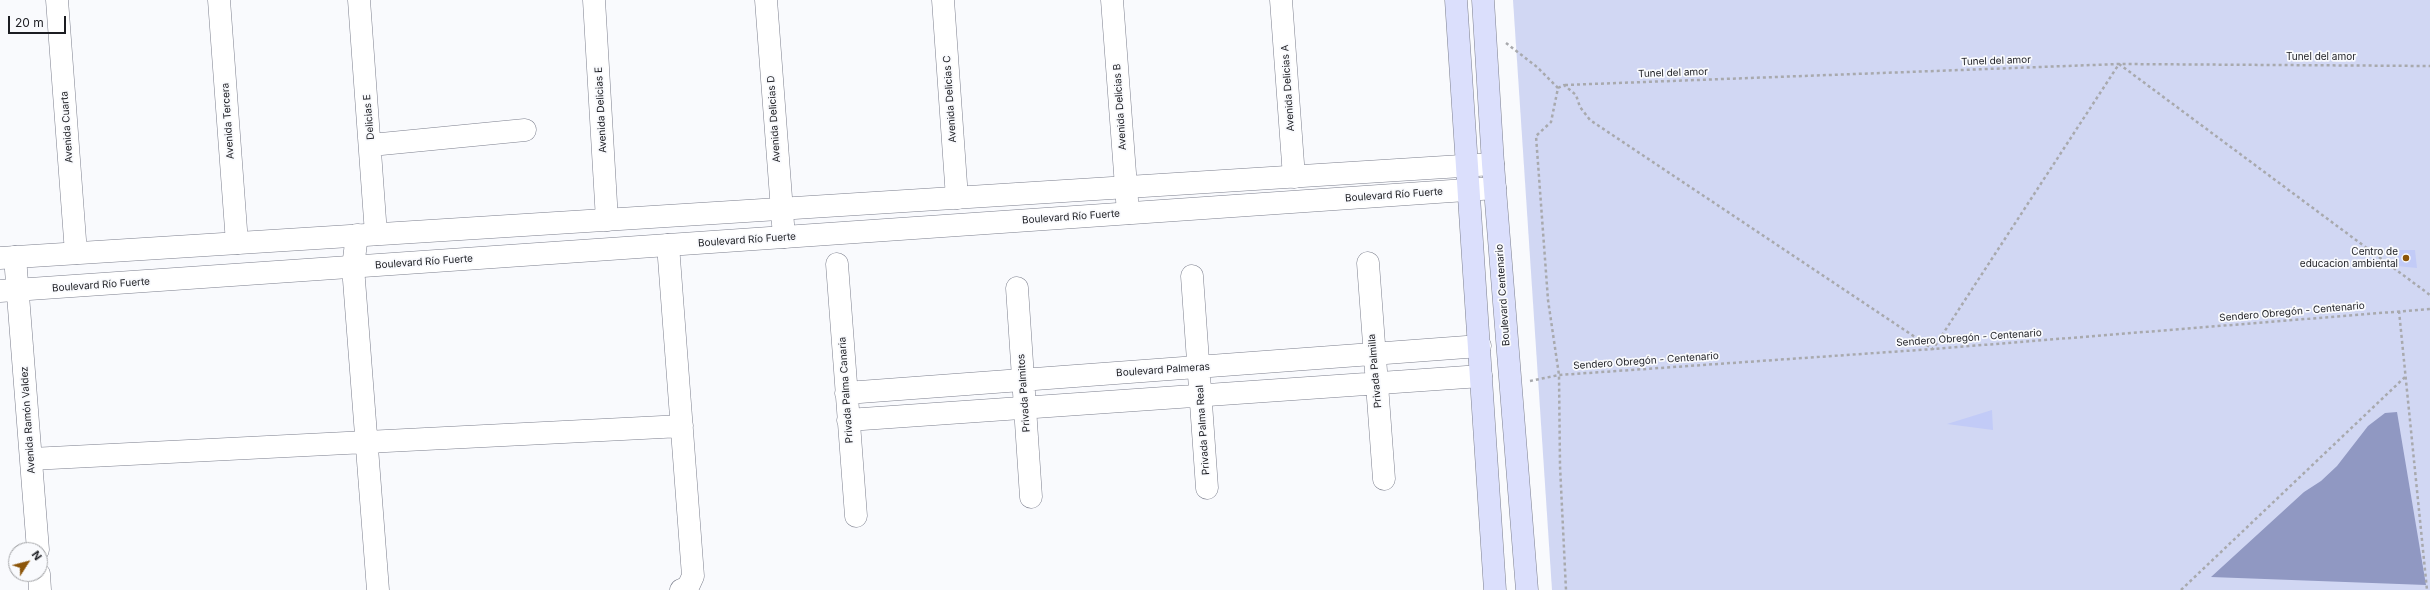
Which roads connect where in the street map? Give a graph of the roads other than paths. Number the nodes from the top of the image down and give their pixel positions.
1 (57, 0) edge
2 (219, 0) edge
3 (359, 0) edge
4 (594, 0) edge
5 (766, 0) edge
6 (943, 0) edge
7 (1112, 0) edge
8 (1281, 0) edge
9 (1456, 0) edge
10 (1483, 0) edge
11 (524, 130) dead end
12 (371, 145) junction
13 (1492, 164) junction
14 (1467, 166) junction
15 (1294, 177) junction
16 (1126, 187) junction
17 (1495, 188) junction
18 (1468, 190) junction
19 (957, 198) junction
20 (780, 209) junction
21 (1128, 213) junction
22 (607, 220) junction
23 (367, 235) junction
24 (784, 237) junction
25 (237, 243) junction
26 (668, 245) junction
27 (76, 253) junction
28 (8, 257) edge
29 (1368, 263) dead end
30 (837, 264) dead end
31 (353, 267) junction
32 (1192, 276) dead end
33 (1017, 288) dead end
34 (9, 291) edge
35 (1480, 346) junction
36 (1373, 354) junction
37 (1198, 367) junction
38 (1481, 376) junction
39 (1023, 380) junction
40 (1377, 383) junction
41 (846, 393) junction
42 (1200, 396) junction
43 (1025, 408) junction
44 (848, 420) junction
45 (682, 426) junction
46 (366, 441) junction
47 (31, 459) junction
48 (1384, 479) dead end
49 (1207, 488) dead end
50 (1031, 497) dead end
51 (856, 516) dead end
52 (37, 542) edge
53 (378, 590) edge
54 (681, 590) edge
55 (1495, 590) edge
56 (1526, 590) edge

1 - 27 street, Avenida Cuarta
2 - 25 street, Avenida Tercera
3 - 12 street, Delicias E
4 - 22 street, Avenida Delicias E
5 - 20 street, Avenida Delicias D
6 - 19 street, Avenida Delicias C
7 - 16 street, Avenida Delicias B
8 - 15 street, Avenida Delicias A
9 - 14 main road
10 - 13 main road, Boulevard Centenario
11 - 12 street
12 - 23 street, Delicias E
13 - 14 street
13 - 17 main road, Boulevard Centenario
14 - 15 street
14 - 18 main road
15 - 16 street
16 - 19 street
16 - 21 street, Avenida Delicias B
17 - 18 street, Boulevard Río Fuerte
17 - 56 main road, Boulevard Centenario
18 - 21 street, Boulevard Río Fuerte
18 - 35 main road
19 - 20 street
20 - 22 street
20 - 24 street, Avenida Delicias D
21 - 24 street, Boulevard Río Fuerte
22 - 23 street
23 - 25 street
23 - 31 street, Delicias E
24 - 26 street, Boulevard Río Fuerte
25 - 27 street
26 - 31 street, Boulevard Río Fuerte
26 - 45 street
27 - 28 street
28 - 34 street, Avenida Ramón Valdez
29 - 36 street, Privada Palmilla
30 - 41 street, Privada Palma Canaria
31 - 34 street, Boulevard Río Fuerte
31 - 46 street, Delicias E
32 - 37 street, Privada Palma Real
33 - 39 street, Privada Palmitos
34 - 47 street, Avenida Ramón Valdez
35 - 36 street, Boulevard Palmeras
35 - 38 main road
36 - 37 street, Boulevard Palmeras
36 - 40 street, Privada Palmilla
37 - 39 street, Boulevard Palmeras
37 - 42 street, Privada Palma Real
38 - 40 street
38 - 55 main road
39 - 41 street, Boulevard Palmeras
39 - 43 street, Privada Palmitos
40 - 42 street
40 - 48 street, Privada Palmilla
41 - 44 street, Privada Palma Canaria
42 - 43 street
42 - 49 street, Privada Palma Real
43 - 44 street
43 - 50 street, Privada Palmitos
44 - 51 street, Privada Palma Canaria
45 - 46 street
45 - 54 street
46 - 47 street
46 - 53 street, Delicias E
47 - 52 street, Avenida Ramón Valdez

